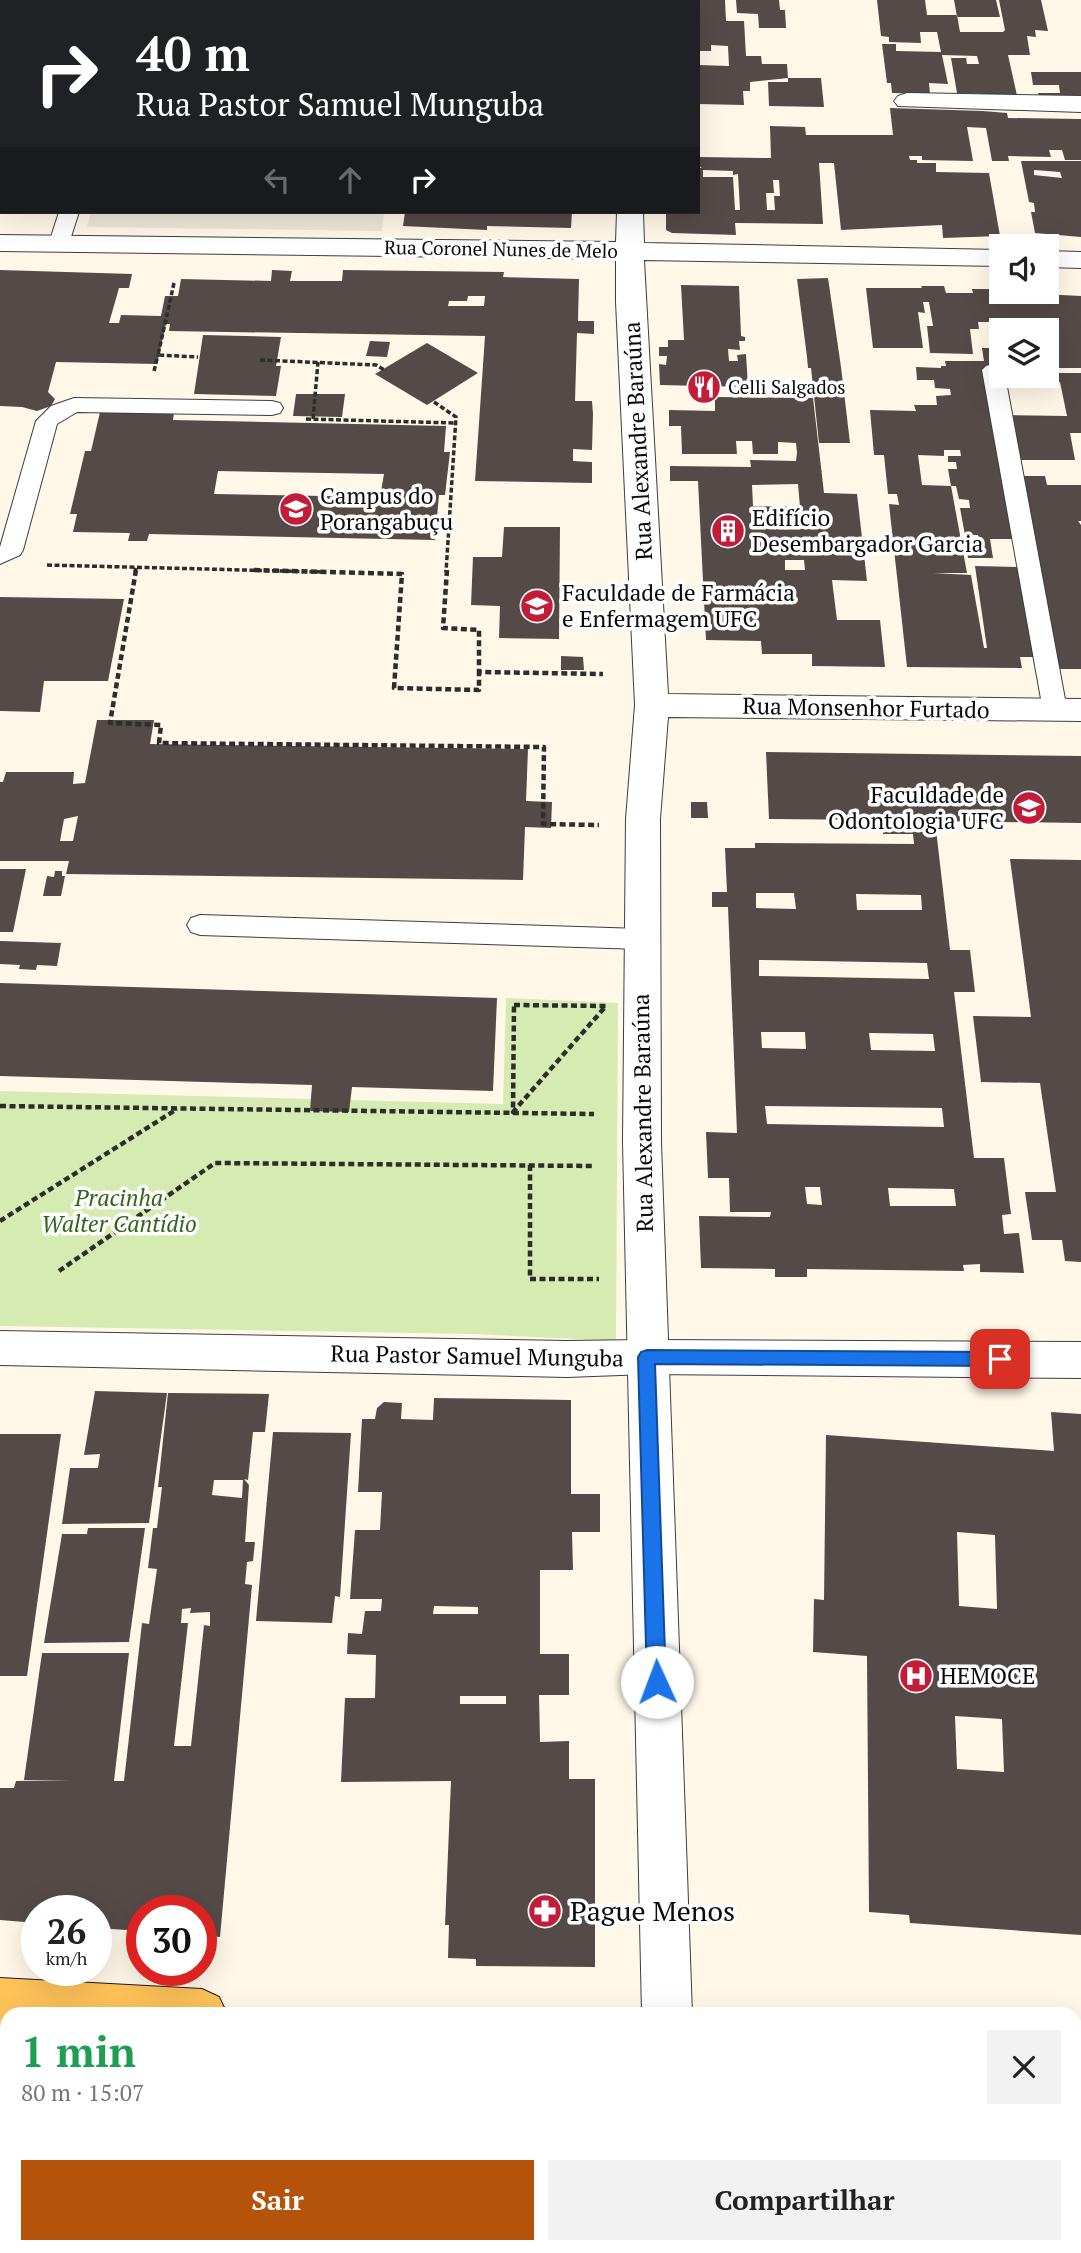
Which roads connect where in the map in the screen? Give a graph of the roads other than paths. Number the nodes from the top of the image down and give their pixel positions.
1 (907, 101) dead end
2 (1081, 104) edge
3 (68, 214) edge
4 (630, 214) edge
5 (0, 243) edge
6 (59, 243) junction
7 (630, 251) junction
8 (989, 258) edge
9 (1059, 259) edge
10 (1081, 260) edge
11 (997, 388) edge
12 (272, 408) dead end
13 (0, 557) edge
14 (652, 705) junction
15 (1068, 710) edge
16 (200, 925) dead end
17 (641, 939) junction
18 (0, 1348) edge
19 (647, 1357) junction
20 (1081, 1360) edge
21 (0, 2003) edge
22 (73, 2007) edge
23 (667, 2007) edge

1 - 2 street
3 - 6 lane
4 - 7 street, Rua Alexandre Baraúna
5 - 6 street, Rua Coronel Nunes de Melo
6 - 7 street, Rua Coronel Nunes de Melo
7 - 8 street, Rua Coronel Nunes de Melo
7 - 14 street, Rua Alexandre Baraúna
9 - 10 street
11 - 15 lane
12 - 13 lane
14 - 15 street, Rua Monsenhor Furtado
14 - 17 street, Rua Alexandre Baraúna
16 - 17 lane
17 - 19 street, Rua Alexandre Baraúna
18 - 19 street, Rua Pastor Samuel Munguba
19 - 20 street, Rua Pastor Samuel Munguba
19 - 23 street, Rua Alexandre Baraúna
21 - 22 main road

